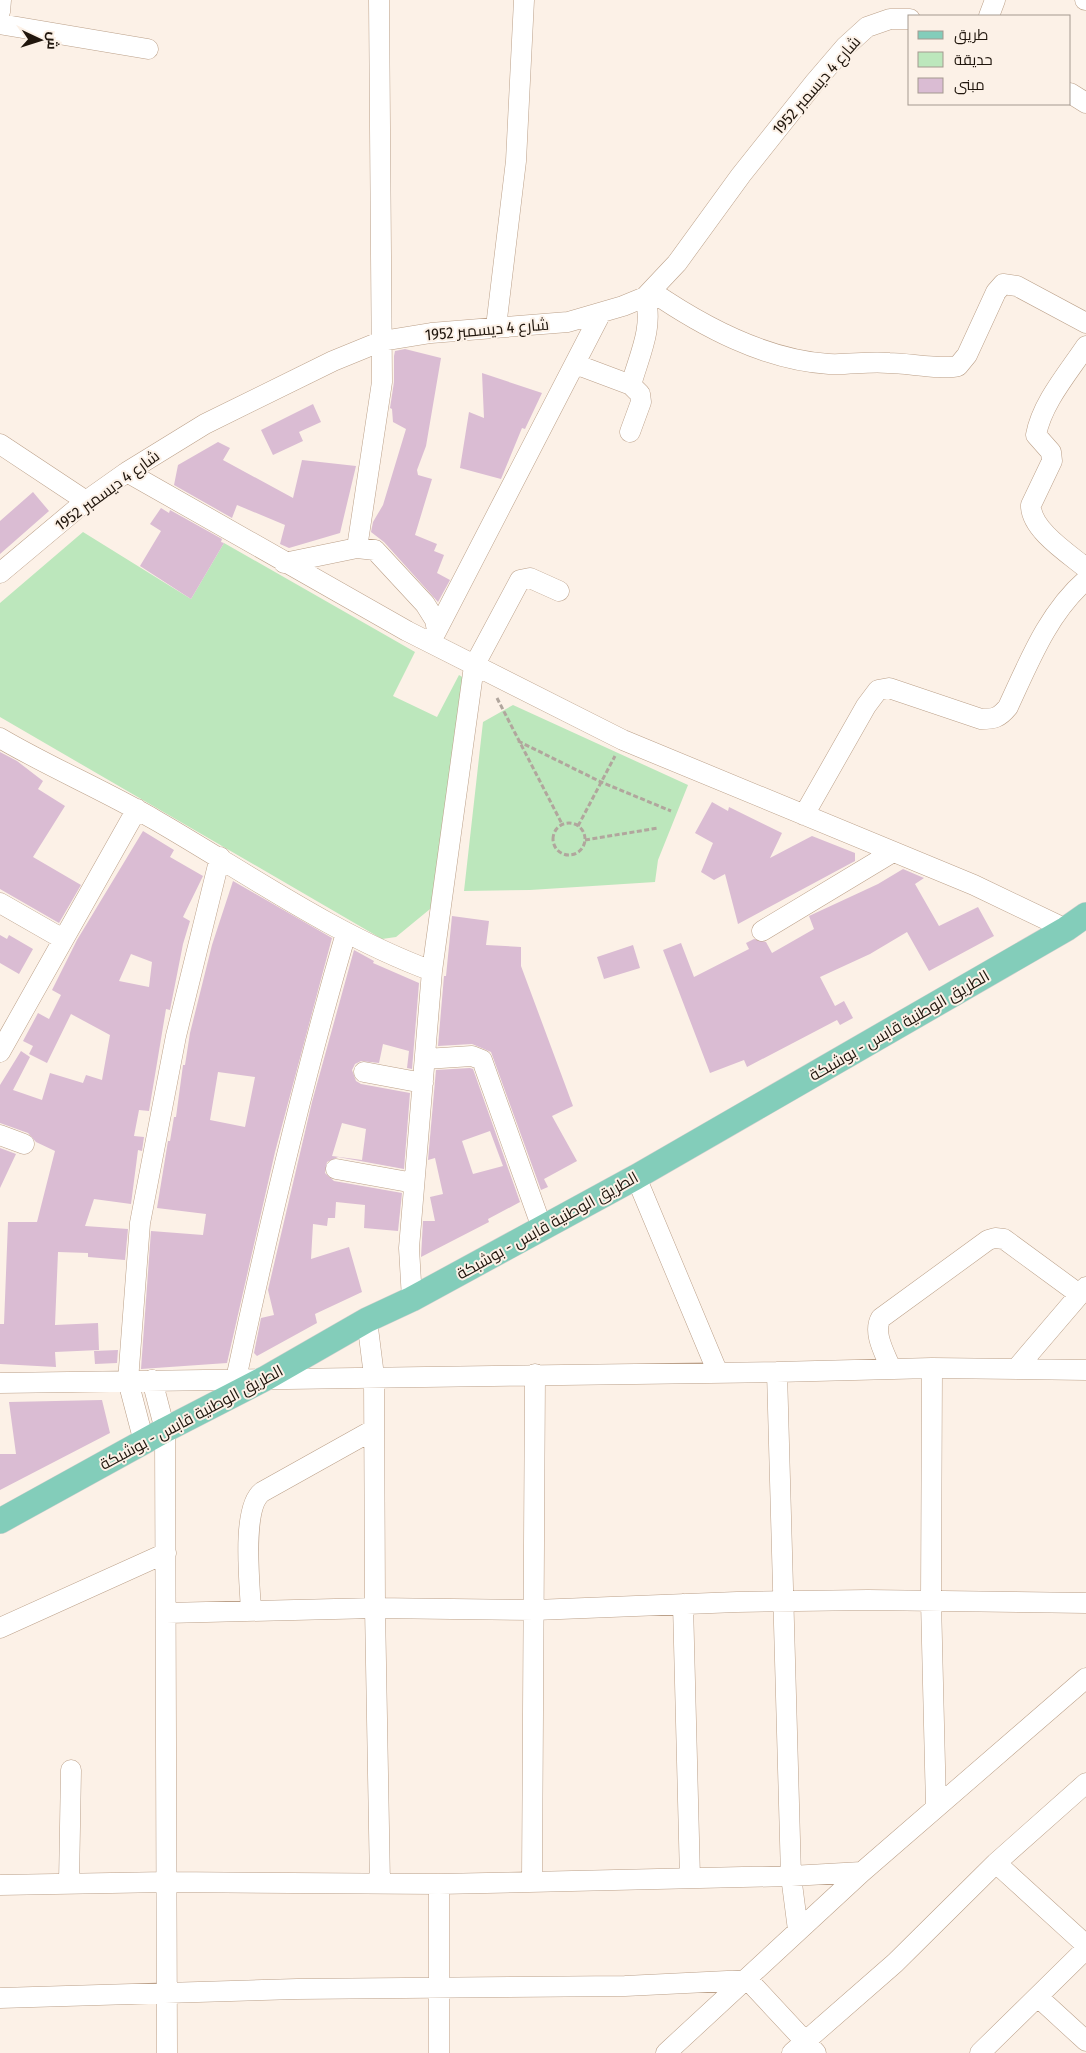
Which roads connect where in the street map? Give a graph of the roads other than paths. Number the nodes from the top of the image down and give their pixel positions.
1 (1, 0) edge
2 (379, 0) edge
3 (524, 0) edge
4 (995, 0) edge
5 (0, 12) edge
6 (989, 15) edge
7 (908, 19) edge
8 (0, 24) edge
9 (148, 49) dead end
10 (1071, 94) edge
11 (1086, 103) edge
12 (648, 294) junction
13 (601, 314) junction
14 (1086, 323) edge
15 (496, 327) junction
16 (382, 341) junction
17 (1086, 346) edge
18 (575, 364) junction
19 (631, 385) junction
20 (630, 432) dead end
21 (0, 444) edge
22 (127, 472) junction
23 (86, 502) junction
24 (357, 548) junction
25 (284, 563) junction
26 (1086, 568) edge
27 (0, 574) edge
28 (1086, 580) edge
29 (559, 591) dead end
30 (434, 636) junction
31 (479, 668) junction
32 (1, 740) edge
33 (137, 809) junction
34 (804, 816) junction
35 (893, 852) junction
36 (220, 857) junction
37 (0, 903) edge
38 (1076, 922) edge
39 (762, 931) dead end
40 (346, 933) junction
41 (63, 939) junction
42 (436, 943) junction
43 (400, 959) junction
44 (432, 971) junction
45 (0, 1052) edge
46 (425, 1059) junction
47 (364, 1072) dead end
48 (423, 1083) junction
49 (0, 1135) edge
50 (24, 1144) dead end
51 (336, 1169) dead end
52 (636, 1177) junction
53 (414, 1183) junction
54 (542, 1228) junction
55 (1083, 1290) edge
56 (412, 1299) junction
57 (367, 1320) junction
58 (932, 1368) junction
59 (891, 1369) junction
60 (1016, 1369) junction
61 (1086, 1370) edge
62 (777, 1372) junction
63 (718, 1373) junction
64 (535, 1374) junction
65 (374, 1376) junction
66 (266, 1378) junction
67 (236, 1379) junction
68 (152, 1380) junction
69 (128, 1381) junction
70 (0, 1383) edge
71 (165, 1430) junction
72 (373, 1430) junction
73 (144, 1442) junction
74 (0, 1521) edge
75 (166, 1552) junction
76 (931, 1601) junction
77 (783, 1602) junction
78 (1086, 1603) edge
79 (683, 1604) junction
80 (375, 1608) junction
81 (535, 1610) junction
82 (251, 1611) junction
83 (167, 1613) junction
84 (0, 1628) edge
85 (1086, 1678) edge
86 (71, 1770) dead end
87 (1086, 1783) edge
88 (936, 1807) junction
89 (996, 1863) junction
90 (862, 1872) junction
91 (791, 1876) junction
92 (690, 1878) junction
93 (166, 1882) junction
94 (532, 1882) junction
95 (69, 1883) junction
96 (380, 1884) junction
97 (439, 1884) junction
98 (0, 1885) edge
99 (798, 1930) junction
100 (1086, 1945) edge
101 (1086, 1949) edge
102 (748, 1980) junction
103 (438, 1988) junction
104 (166, 1993) junction
105 (1038, 1997) junction
106 (0, 1998) edge
107 (1086, 2041) edge
108 (804, 2049) edge
109 (167, 2053) edge
110 (439, 2053) edge
111 (666, 2053) edge
112 (980, 2053) edge

1 - 5 street
2 - 16 street
3 - 15 street
4 - 6 street
7 - 12 street, شارع 4 ديسمبر 1952
8 - 9 street
10 - 11 street
12 - 13 street, شارع 4 ديسمبر 1952
12 - 14 street
12 - 19 street
13 - 15 street, شارع 4 ديسمبر 1952
13 - 18 street
15 - 16 street, شارع 4 ديسمبر 1952
16 - 22 street, شارع 4 ديسمبر 1952
16 - 24 street
17 - 26 street
18 - 19 street
18 - 30 street
19 - 20 street
21 - 23 street
22 - 23 street, شارع 4 ديسمبر 1952
22 - 25 street
23 - 27 street, شارع 4 ديسمبر 1952
24 - 25 street
24 - 30 street
25 - 30 street
28 - 34 street
29 - 31 street
30 - 31 street
31 - 34 street
31 - 42 street
32 - 33 street
33 - 36 street
33 - 41 street
34 - 35 street
35 - 38 street
35 - 39 street
36 - 40 street
36 - 69 street
37 - 41 street
38 - 52 main road, الطريق الوطنية قابس - بوشبكة
40 - 43 street
40 - 67 street
41 - 45 street
42 - 43 street
42 - 44 street
43 - 44 street
44 - 46 street
46 - 48 street
46 - 54 street
47 - 48 street
48 - 53 street
49 - 50 street
51 - 53 street
52 - 54 main road, الطريق الوطنية قابس - بوشبكة
52 - 63 street
53 - 56 street
54 - 56 main road, الطريق الوطنية قابس - بوشبكة
55 - 59 street
55 - 60 street
56 - 57 main road, الطريق الوطنية قابس - بوشبكة
57 - 65 street
57 - 66 main road, الطريق الوطنية قابس - بوشبكة
58 - 59 street
58 - 60 street
58 - 76 street
59 - 62 street
60 - 61 street
62 - 63 street
62 - 77 street
63 - 64 street
64 - 65 street
64 - 81 street
65 - 66 street
65 - 72 street
66 - 67 street
66 - 71 main road, الطريق الوطنية قابس - بوشبكة
67 - 68 street
68 - 69 street
68 - 71 street
69 - 70 street
69 - 73 street
71 - 73 main road, الطريق الوطنية قابس - بوشبكة
71 - 75 street
72 - 80 street
72 - 82 street
73 - 74 main road, الطريق الوطنية قابس - بوشبكة
75 - 83 street
75 - 84 street
76 - 77 street
76 - 78 street
76 - 88 street
77 - 79 street
77 - 91 street
79 - 81 street
79 - 92 street
80 - 81 street
80 - 82 street
80 - 96 street
81 - 94 street
82 - 83 street
83 - 93 street
85 - 88 street
86 - 95 street
87 - 89 street
88 - 90 street
89 - 100 street
89 - 108 street
90 - 91 street
90 - 99 street
91 - 92 street
91 - 99 street
92 - 94 street
93 - 95 street
93 - 96 street
93 - 104 street
94 - 97 street
95 - 98 street
96 - 97 street
97 - 103 street
99 - 102 street
101 - 105 street
102 - 103 street
102 - 108 street
102 - 111 street
103 - 104 street
103 - 110 street
104 - 106 street
104 - 109 street
105 - 107 street
105 - 112 street

